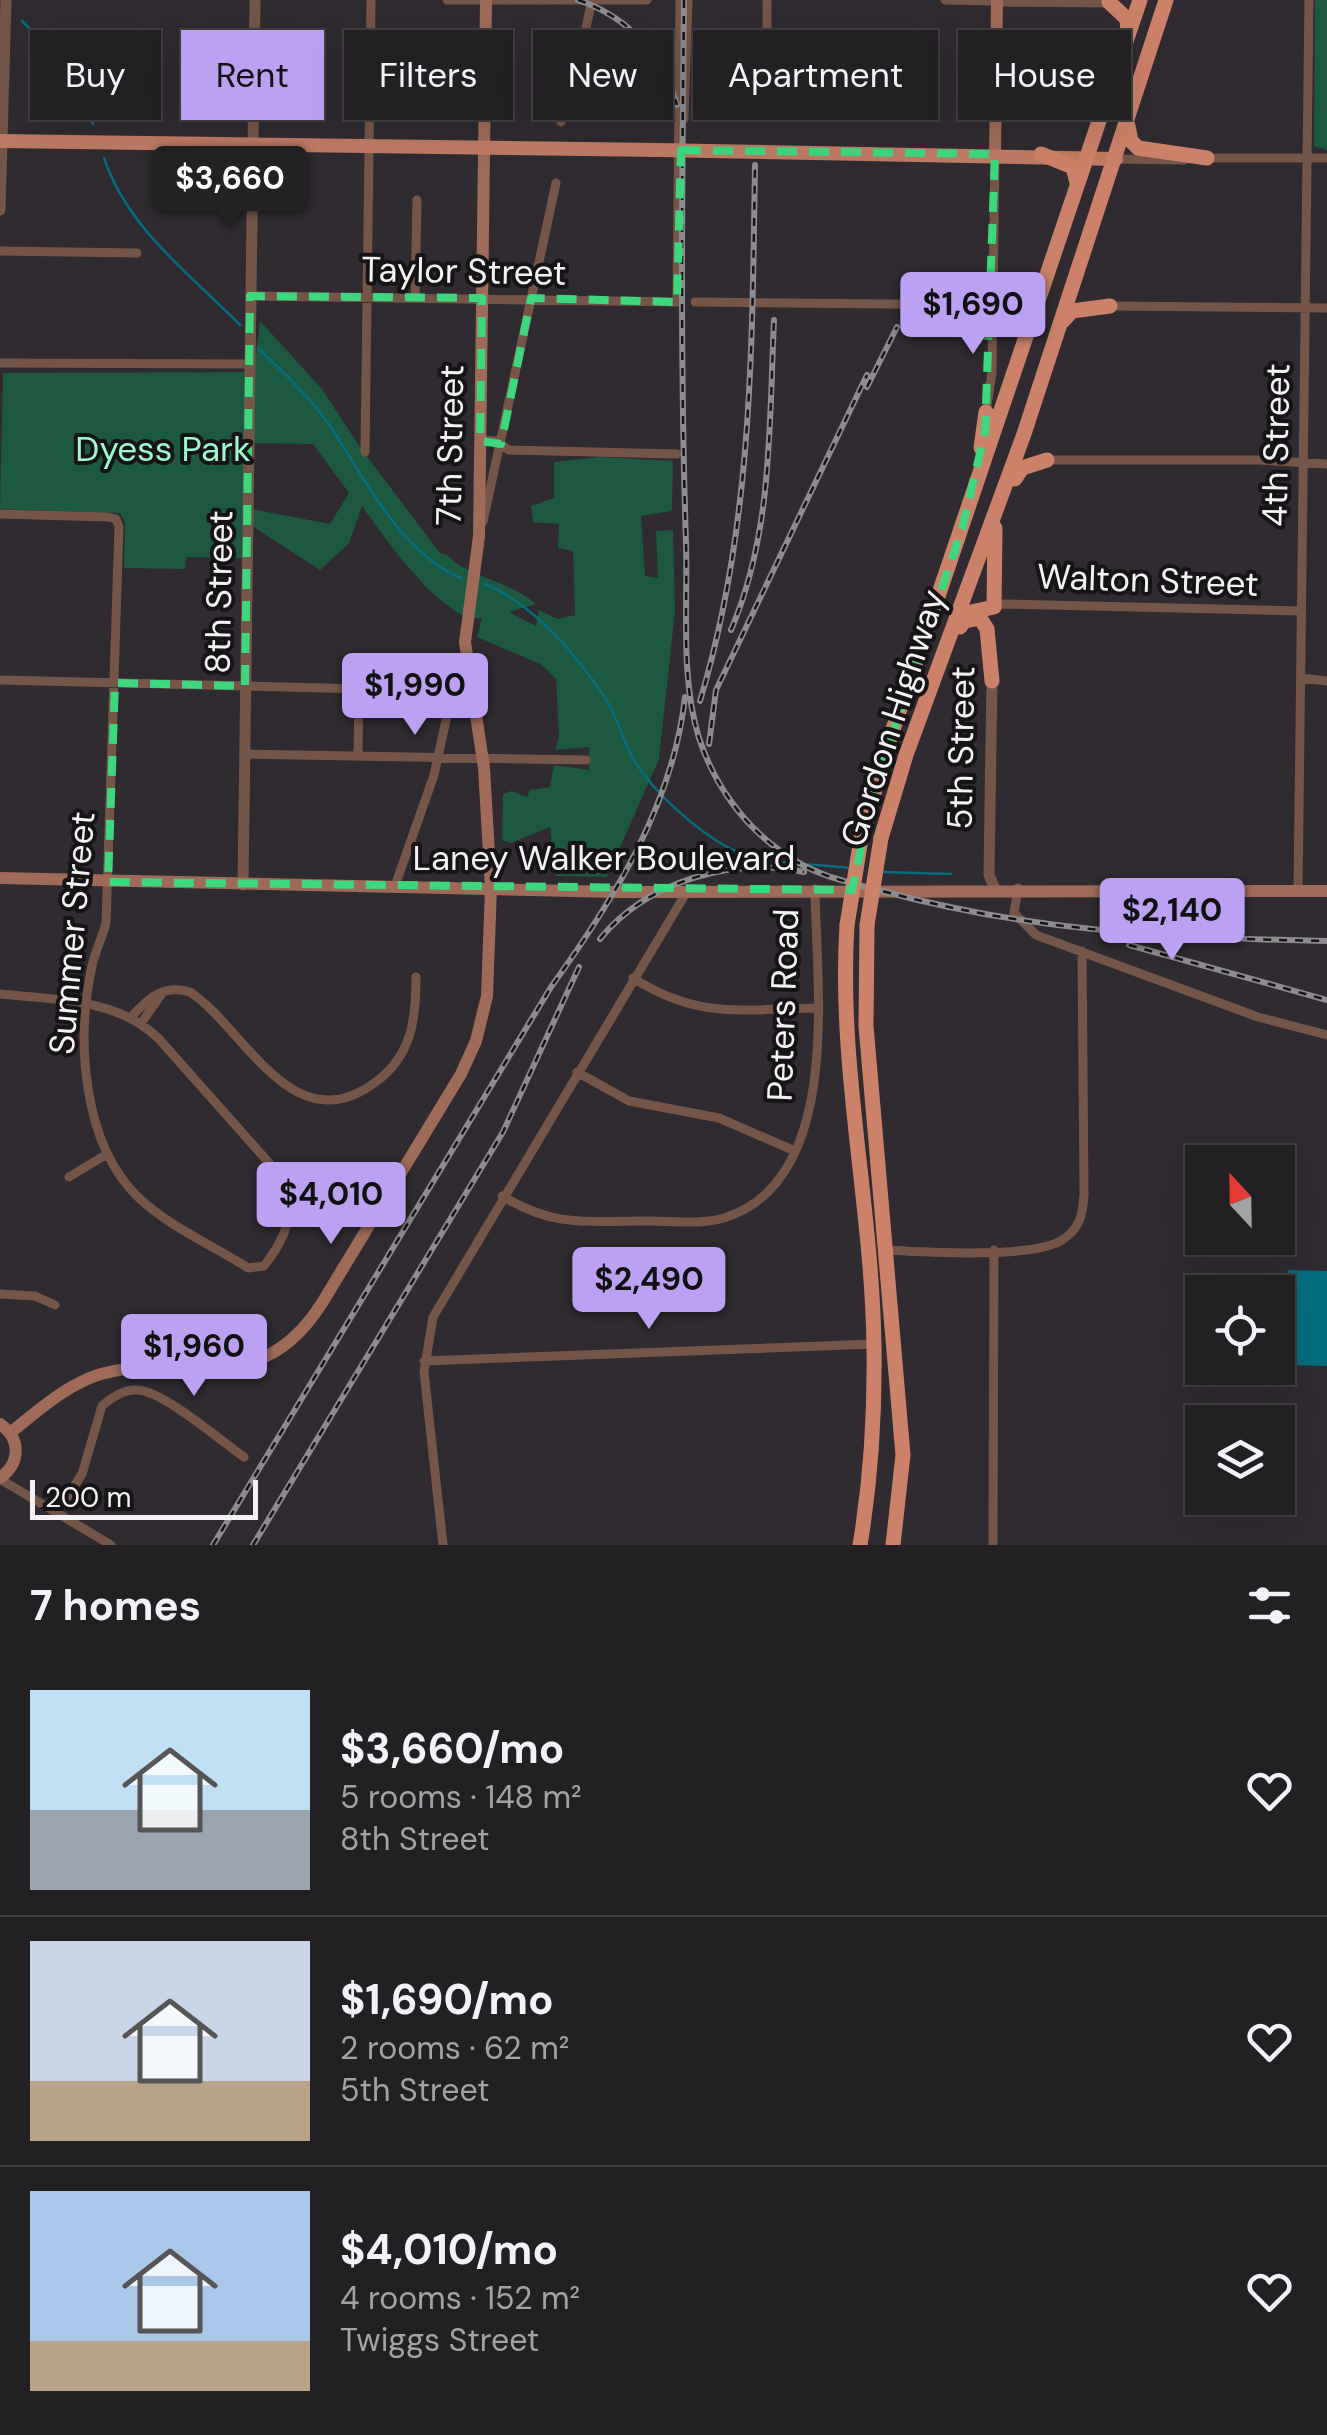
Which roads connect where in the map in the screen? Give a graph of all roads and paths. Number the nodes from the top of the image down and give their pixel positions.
1 (6, 0) edge
2 (255, 0) edge
3 (371, 0) edge
4 (447, 0) edge
5 (486, 0) edge
6 (647, 0) edge
7 (680, 0) edge
8 (688, 0) edge
9 (767, 0) edge
10 (945, 0) edge
11 (997, 0) edge
12 (1140, 0) edge
13 (1166, 0) edge
14 (1309, 0) edge
15 (592, 1) edge
16 (1113, 1) edge
17 (767, 30) edge
18 (1128, 30) edge
19 (1130, 30) edge
20 (1100, 120) edge
21 (560, 122) dead end
22 (1127, 124) junction
23 (1, 141) edge
24 (252, 145) junction
25 (369, 148) junction
26 (484, 150) junction
27 (995, 154) junction
28 (1042, 154) junction
29 (1088, 156) junction
30 (1207, 158) junction
31 (1308, 158) junction
32 (1327, 158) edge
33 (1116, 159) junction
34 (556, 182) dead end
35 (678, 182) junction
36 (1076, 193) junction
37 (417, 200) dead end
38 (0, 210) edge
39 (0, 252) edge
40 (137, 253) dead end
41 (1077, 277) junction
42 (1044, 286) junction
43 (250, 296) junction
44 (367, 297) junction
45 (415, 297) junction
46 (482, 298) junction
47 (531, 298) junction
48 (695, 302) dead end
49 (1002, 305) junction
50 (1110, 306) junction
51 (1305, 308) junction
52 (1327, 308) edge
53 (1061, 325) junction
54 (1027, 338) junction
55 (250, 360) junction
56 (0, 362) edge
57 (986, 412) joint
58 (1024, 434) junction
59 (480, 440) junction
60 (501, 444) junction
61 (365, 452) dead end
62 (677, 454) dead end
63 (1047, 460) junction
64 (1303, 464) junction
65 (1327, 464) edge
66 (0, 514) edge
67 (996, 519) junction
68 (962, 529) junction
69 (479, 536) junction
70 (994, 608) junction
71 (1301, 611) junction
72 (962, 623) junction
73 (465, 661) junction
74 (1300, 678) junction
75 (0, 680) edge
76 (1327, 680) edge
77 (992, 681) junction
78 (115, 683) junction
79 (245, 686) junction
80 (359, 688) junction
81 (446, 691) junction
82 (244, 754) junction
83 (358, 756) junction
84 (438, 758) junction
85 (482, 758) junction
86 (586, 760) dead end
87 (889, 808) junction
88 (0, 878) edge
89 (108, 882) junction
90 (244, 885) junction
91 (395, 886) junction
92 (491, 888) junction
93 (1018, 888) junction
94 (814, 889) junction
95 (994, 889) junction
96 (687, 890) junction
97 (1298, 890) junction
98 (1327, 890) edge
99 (1082, 951) junction
100 (416, 977) dead end
101 (632, 978) junction
102 (0, 994) edge
103 (88, 1005) junction
104 (816, 1008) junction
105 (137, 1020) junction
106 (1327, 1035) edge
107 (577, 1072) junction
108 (795, 1151) junction
109 (108, 1154) junction
110 (69, 1176) dead end
111 (502, 1196) junction
112 (884, 1250) junction
113 (994, 1250) junction
114 (0, 1294) edge
115 (55, 1305) dead end
116 (874, 1344) junction
117 (424, 1360) junction
118 (5, 1428) edge
119 (244, 1457) dead end
120 (14, 1461) junction
121 (0, 1479) edge
122 (25, 1490) junction
123 (58, 1510) junction
124 (96, 1541) edge
125 (111, 1545) edge
126 (443, 1545) edge
127 (860, 1545) edge
128 (893, 1545) edge
129 (993, 1545) edge

1 - 23 street
2 - 24 street, 8th Street
3 - 25 street
4 - 5 street
5 - 15 street
5 - 26 main road, 7th Street
6 - 15 street
7 - 35 street
8 - 35 street
9 - 17 street
10 - 11 street
11 - 16 street
11 - 27 main road
12 - 19 highway, Gordon Highway
13 - 22 highway, Gordon Highway
14 - 31 street, 4th Street
15 - 21 street
16 - 18 highway
20 - 29 highway, Gordon Highway
22 - 30 highway
22 - 33 highway, Gordon Highway
23 - 24 main road
23 - 38 street
24 - 25 main road
24 - 43 street, 8th Street
25 - 26 main road
25 - 44 street
26 - 27 main road, bridge
26 - 46 main road, 7th Street
27 - 28 main road
27 - 49 street
28 - 29 main road
28 - 36 highway
29 - 33 main road
29 - 36 highway, Gordon Highway
30 - 31 street
30 - 33 street
31 - 32 street
31 - 51 street, 4th Street
33 - 41 highway, Gordon Highway
34 - 47 street
35 - 47 street, Taylor Street
36 - 42 highway, Gordon Highway
37 - 45 street
39 - 40 street
41 - 50 highway
41 - 53 highway, Gordon Highway
42 - 49 highway
42 - 54 highway, Gordon Highway
43 - 44 street, Taylor Street
43 - 55 street, 8th Street
44 - 45 street, Taylor Street
44 - 61 street
45 - 46 street, Taylor Street
46 - 47 street, Taylor Street
46 - 59 main road, 7th Street
47 - 60 street
48 - 49 street
49 - 54 highway
49 - 57 street
50 - 51 street
50 - 53 highway
51 - 52 street
51 - 64 street, 4th Street
53 - 58 highway, Gordon Highway
54 - 68 highway, Gordon Highway
55 - 56 street
55 - 79 street, 8th Street
57 - 68 highway
58 - 63 highway
58 - 67 highway, Gordon Highway
59 - 60 street
59 - 69 main road, 7th Street
60 - 62 street
60 - 69 street
63 - 64 street
63 - 67 highway
64 - 65 street
64 - 71 street, 4th Street
66 - 78 street, Summer Street
67 - 70 highway
67 - 87 highway, Gordon Highway
68 - 116 highway, Gordon Highway, bridge
69 - 73 main road, 7th Street
70 - 71 street, Walton Street
70 - 72 highway
70 - 77 street, 5th Street
71 - 74 street, 4th Street
72 - 77 highway
72 - 87 highway
73 - 81 street
73 - 85 main road, 7th Street
74 - 76 street
74 - 97 street, 4th Street
75 - 78 street
77 - 95 street, 5th Street
78 - 79 street
78 - 89 street, Summer Street
79 - 80 street
79 - 82 street, 8th Street
80 - 81 street
80 - 83 street
81 - 84 street
82 - 83 street
82 - 90 street, 8th Street
83 - 84 street
84 - 85 street
84 - 91 street
85 - 86 street
85 - 92 main road, 7th Street
87 - 112 highway, Gordon Highway, bridge
88 - 89 main road, Laney Walker Boulevard
89 - 90 main road, Laney Walker Boulevard
89 - 103 street, Summer Street
90 - 91 main road, Laney Walker Boulevard
91 - 92 main road, Laney Walker Boulevard
92 - 96 main road, Laney Walker Boulevard
92 - 118 main road, 7th Street
93 - 95 main road, Laney Walker Boulevard
93 - 97 main road, Laney Walker Boulevard
93 - 99 street
94 - 95 main road, Laney Walker Boulevard
94 - 96 main road, Laney Walker Boulevard
94 - 104 street, Peters Road
96 - 101 street
97 - 98 main road, Laney Walker Boulevard
99 - 106 street
99 - 113 street
100 - 105 street
101 - 104 street
101 - 107 street
102 - 103 street
103 - 105 street
103 - 109 street, Summer Street
104 - 108 street, Peters Road
105 - 109 street, Summer Street
107 - 108 street
107 - 111 street
108 - 111 street, Peters Road
109 - 110 street
111 - 117 street
112 - 113 street
112 - 128 highway, Gordon Highway
113 - 129 street
114 - 115 street
116 - 117 street
116 - 127 highway, Gordon Highway
117 - 126 street
118 - 120 main road
119 - 123 street
120 - 121 main road
120 - 122 street
121 - 122 street
122 - 123 street
123 - 124 street
124 - 125 street

